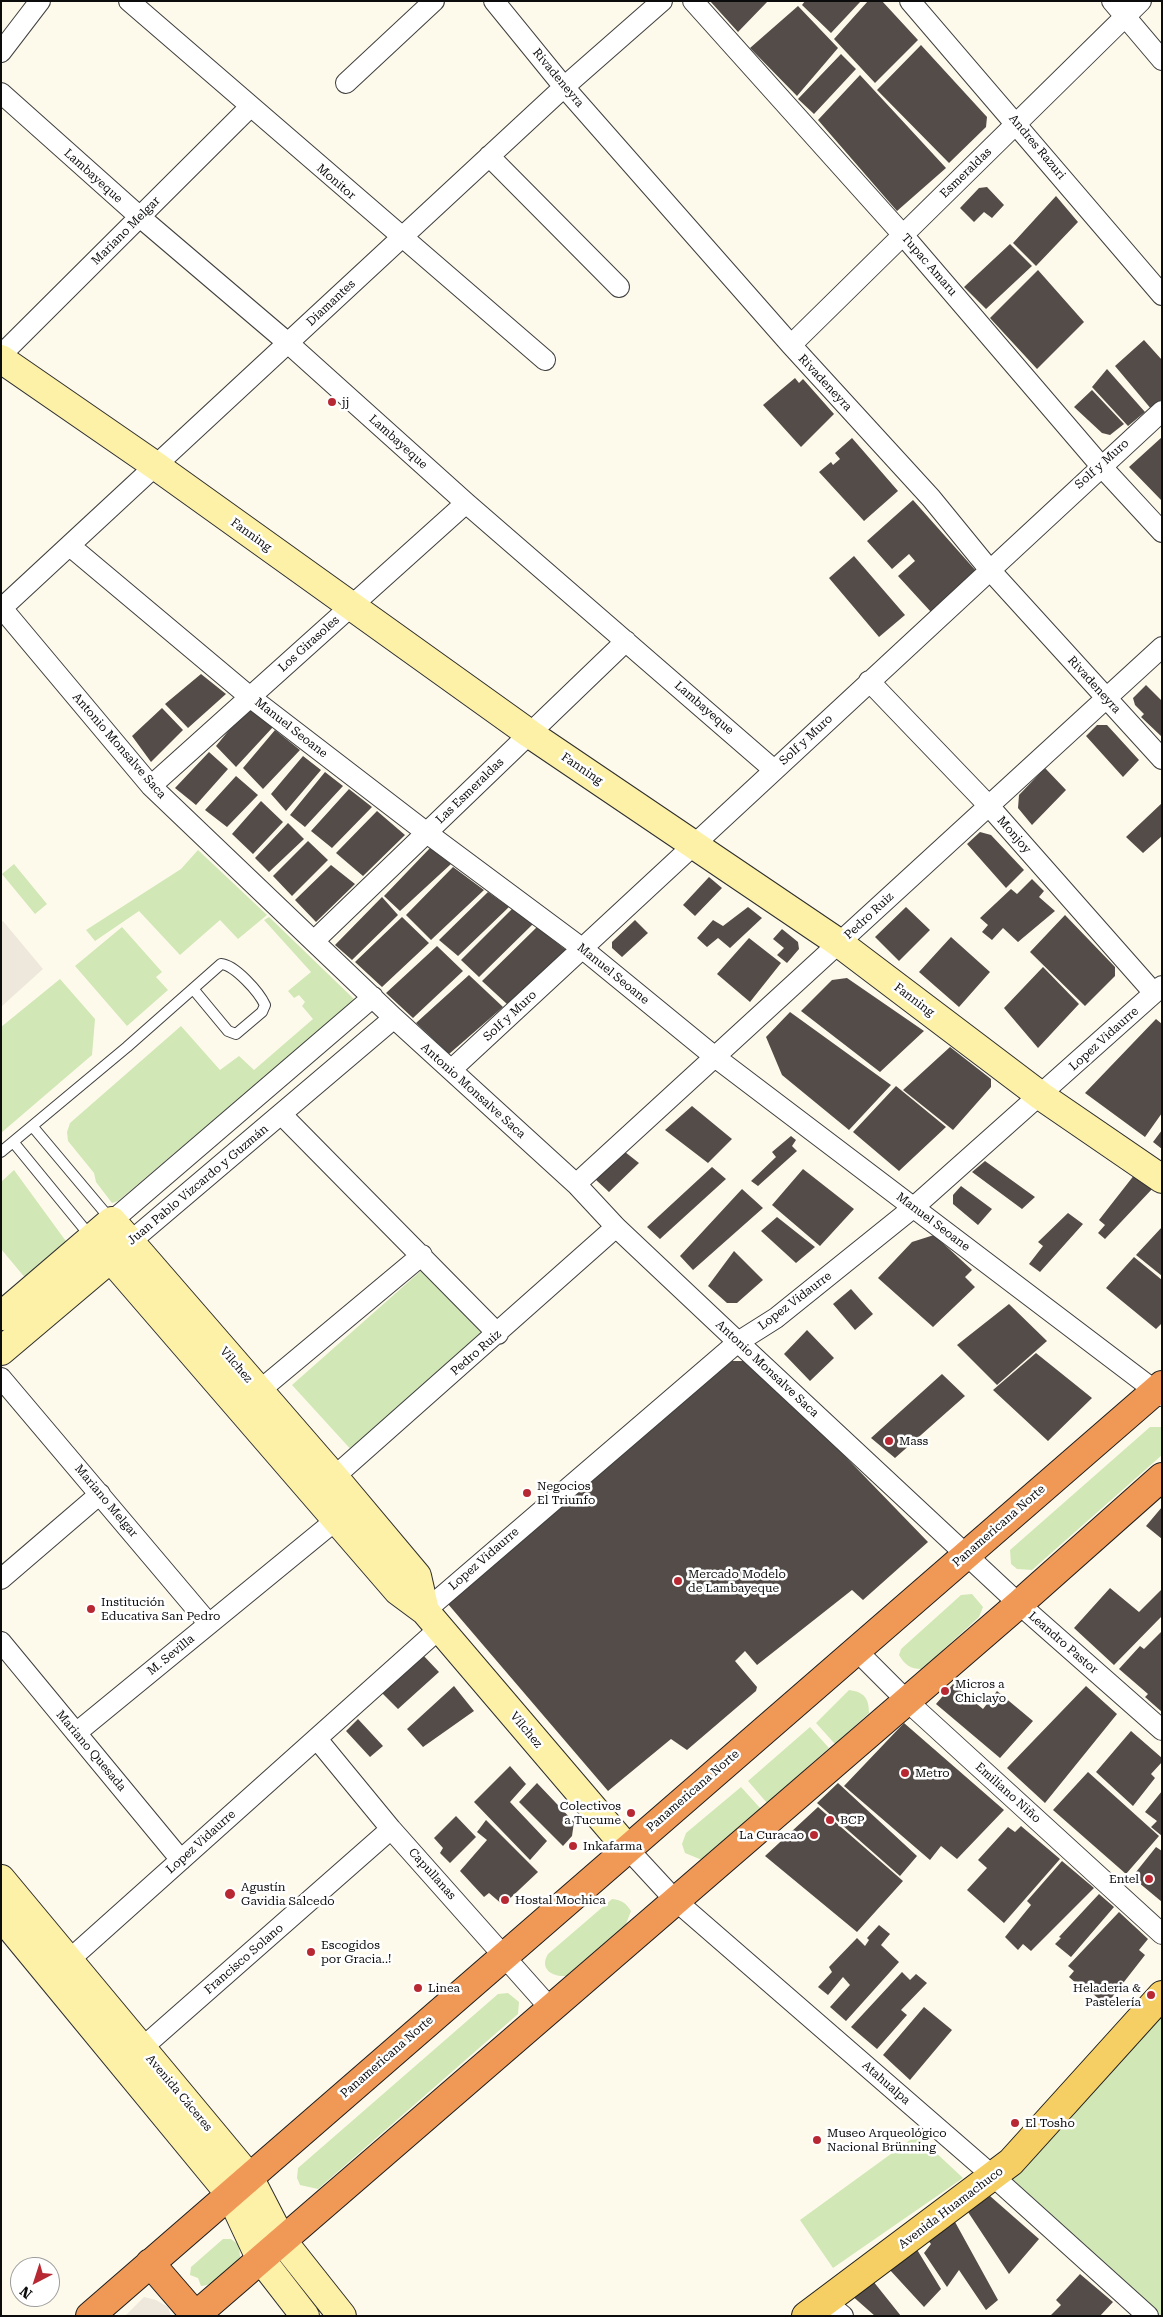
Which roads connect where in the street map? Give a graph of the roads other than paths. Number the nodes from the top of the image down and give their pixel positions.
1 (40, 1) edge
2 (128, 1) edge
3 (434, 1) edge
4 (494, 1) edge
5 (662, 1) edge
6 (693, 1) edge
7 (910, 1) edge
8 (1112, 1) edge
9 (1140, 1) edge
10 (1125, 16) junction
11 (1, 52) edge
12 (1162, 60) edge
13 (346, 83) dead end
14 (564, 86) junction
15 (1, 94) edge
16 (250, 107) junction
17 (1017, 123) junction
18 (489, 156) junction
19 (140, 217) junction
20 (903, 235) junction
21 (401, 238) junction
22 (619, 288) dead end
23 (1162, 295) edge
24 (288, 343) junction
25 (790, 345) junction
26 (1, 357) edge
27 (545, 360) dead end
28 (1162, 411) edge
29 (156, 466) junction
30 (1101, 466) junction
31 (466, 502) junction
32 (1162, 532) edge
33 (70, 546) junction
34 (989, 570) junction
35 (2, 607) edge
36 (350, 607) junction
37 (626, 641) junction
38 (1162, 648) edge
39 (869, 681) junction
40 (250, 697) junction
41 (1106, 698) junction
42 (530, 734) junction
43 (1162, 759) edge
44 (774, 770) junction
45 (151, 786) junction
46 (989, 806) junction
47 (427, 833) junction
48 (694, 844) junction
49 (314, 941) junction
50 (839, 943) junction
51 (583, 949) junction
52 (194, 990) junction
53 (1158, 990) edge
54 (373, 997) junction
55 (394, 1018) junction
56 (715, 1057) junction
57 (451, 1070) junction
58 (1041, 1096) junction
59 (281, 1114) junction
60 (33, 1127) junction
61 (14, 1143) junction
62 (1, 1152) edge
63 (1162, 1179) edge
64 (576, 1184) junction
65 (914, 1207) junction
66 (616, 1227) junction
67 (102, 1230) junction
68 (120, 1251) junction
69 (422, 1255) junction
70 (1, 1316) edge
71 (498, 1334) junction
72 (738, 1342) junction
73 (1, 1351) edge
74 (1, 1378) edge
75 (259, 1391) junction
76 (1160, 1391) edge
77 (334, 1477) junction
78 (1162, 1477) edge
79 (100, 1494) junction
80 (336, 1520) junction
81 (966, 1555) junction
82 (1, 1579) edge
83 (1019, 1604) junction
84 (433, 1620) junction
85 (209, 1624) junction
86 (1, 1642) edge
87 (856, 1650) junction
88 (907, 1701) junction
89 (1162, 1730) edge
90 (76, 1733) junction
91 (317, 1739) junction
92 (391, 1829) junction
93 (627, 1848) junction
94 (181, 1860) junction
95 (1, 1879) edge
96 (675, 1900) junction
97 (7, 1910) edge
98 (1162, 1934) edge
99 (504, 1955) junction
100 (60, 1968) junction
101 (1162, 1995) edge
102 (550, 2008) junction
103 (142, 2048) junction
104 (994, 2177) junction
105 (239, 2185) junction
106 (282, 2239) junction
107 (260, 2258) junction
108 (150, 2263) junction
109 (825, 2311) edge
110 (195, 2315) edge
111 (90, 2316) edge
112 (305, 2316) edge
113 (342, 2316) edge
114 (1148, 2316) edge

1 - 11 street
2 - 16 street, Monitor
3 - 13 street
4 - 14 street, Rivadeneyra
5 - 14 street, Diamantes
6 - 20 street, Tupac Amaru
7 - 17 street, Andres Razuri
8 - 10 street
9 - 10 street, Esmeraldas
10 - 12 street
10 - 17 street, Esmeraldas
14 - 18 street, Diamantes
14 - 25 street, Rivadeneyra
15 - 19 street, Lambayeque
16 - 19 street, Mariano Melgar
16 - 21 street, Monitor
17 - 20 street, Esmeraldas
17 - 23 street, Andres Razuri
18 - 21 street, Diamantes
18 - 22 street
19 - 24 street, Lambayeque
19 - 26 street, Mariano Melgar
20 - 25 street, Esmeraldas
20 - 30 street, Tupac Amaru
21 - 24 street, Diamantes
21 - 27 street, Monitor
24 - 29 street, Diamantes
24 - 31 street, Lambayeque
25 - 34 street, Rivadeneyra
26 - 29 street, Fanning
28 - 30 street, Solf y Muro
29 - 33 street, Diamantes
29 - 36 street, Fanning
30 - 32 street, Tupac Amaru
30 - 34 street, Solf y Muro
31 - 36 street, Los Girasoles
31 - 37 street, Lambayeque
33 - 35 street, Diamantes
33 - 40 street, Manuel Seoane
34 - 39 street, Solf y Muro
34 - 41 street, Rivadeneyra
35 - 45 street, Antonio Monsalve Saca
36 - 40 street, Los Girasoles
36 - 42 street, Fanning
37 - 42 street, Las Esmeraldas
37 - 44 street, Lambayeque
38 - 41 street, Pedro Ruiz
39 - 44 street, Solf y Muro
39 - 46 street, Monjoy
40 - 45 street, Los Girasoles
40 - 47 street, Manuel Seoane
41 - 43 street, Rivadeneyra
41 - 46 street, Pedro Ruiz
42 - 47 street, Las Esmeraldas
42 - 48 street, Fanning
44 - 48 street, Solf y Muro
45 - 49 street, Antonio Monsalve Saca
46 - 50 street, Pedro Ruiz
46 - 53 street, Monjoy
47 - 49 street, Las Esmeraldas
47 - 51 street, Manuel Seoane
48 - 50 street, Fanning
48 - 51 street, Solf y Muro
49 - 54 street, Antonio Monsalve Saca
50 - 56 street, Pedro Ruiz
50 - 58 street, Fanning
51 - 56 street, Manuel Seoane
51 - 57 street, Solf y Muro
52 - 52 lane
52 - 60 lane
53 - 58 street, Lopez Vidaurre
54 - 55 street, Antonio Monsalve Saca
54 - 67 street
55 - 57 street, Antonio Monsalve Saca
55 - 59 street, Juan Pablo Vizcardo y Guzmán
56 - 64 street, Pedro Ruiz
56 - 65 street, Manuel Seoane
57 - 64 street, Antonio Monsalve Saca
58 - 63 street, Fanning
58 - 65 street, Lopez Vidaurre
59 - 68 street, Juan Pablo Vizcardo y Guzmán
59 - 69 street
60 - 61 lane
60 - 67 lane, Vílchez
61 - 62 lane
61 - 67 lane, Vílchez
64 - 66 street, Antonio Monsalve Saca
65 - 72 street, Lopez Vidaurre
65 - 76 street, Manuel Seoane
66 - 71 street, Pedro Ruiz
66 - 72 street, Antonio Monsalve Saca
67 - 68 street, Vílchez
67 - 70 street
68 - 73 street, Juan Pablo Vizcardo y Guzmán
68 - 75 street, Vílchez
68 - 80 street, Vílchez
69 - 71 street
69 - 75 street
71 - 77 street, Pedro Ruiz
72 - 81 street, Antonio Monsalve Saca
72 - 84 street, Lopez Vidaurre
74 - 79 street, Mariano Melgar
75 - 77 street, Vílchez
76 - 81 highway, Panamericana Norte
77 - 84 street, Vílchez
78 - 83 highway
79 - 82 street
79 - 85 street, Mariano Melgar
80 - 84 street, Vílchez
80 - 85 street, M. Sevilla
81 - 83 street, Leandro Pastor
81 - 87 highway, Panamericana Norte
83 - 88 highway
83 - 89 street, Leandro Pastor
84 - 91 street, Lopez Vidaurre
84 - 93 street, Vílchez
85 - 90 street, M. Sevilla
86 - 90 street, Mariano Quesada
87 - 88 street, Emiliano Niño
87 - 93 highway, Panamericana Norte
88 - 96 highway
88 - 98 street, Emiliano Niño
90 - 94 street, Mariano Quesada
91 - 92 street, Capullanas
91 - 94 street, Lopez Vidaurre
92 - 99 street, Capullanas
92 - 103 street, Francisco Solano
93 - 96 street, Atahualpa
93 - 99 highway, Panamericana Norte
94 - 100 street, Lopez Vidaurre
95 - 97 street, Avenida Cáceres
96 - 102 highway
96 - 104 street, Atahualpa
97 - 100 street, Avenida Cáceres
99 - 102 street, Capullanas
99 - 105 highway, Panamericana Norte
100 - 103 street, Avenida Cáceres
100 - 105 street, Avenida Cáceres
101 - 104 main road, Avenida Huamachuco
102 - 106 highway
103 - 105 street, Avenida Cáceres
104 - 109 main road, Avenida Huamachuco
104 - 114 street, Atahualpa
105 - 106 street, Avenida Cáceres
105 - 107 street, Avenida Cáceres
105 - 108 highway, Panamericana Norte
106 - 107 highway
106 - 113 street, Avenida Cáceres
107 - 110 highway
107 - 112 street, Avenida Cáceres
108 - 110 highway
108 - 111 highway, Panamericana Norte

